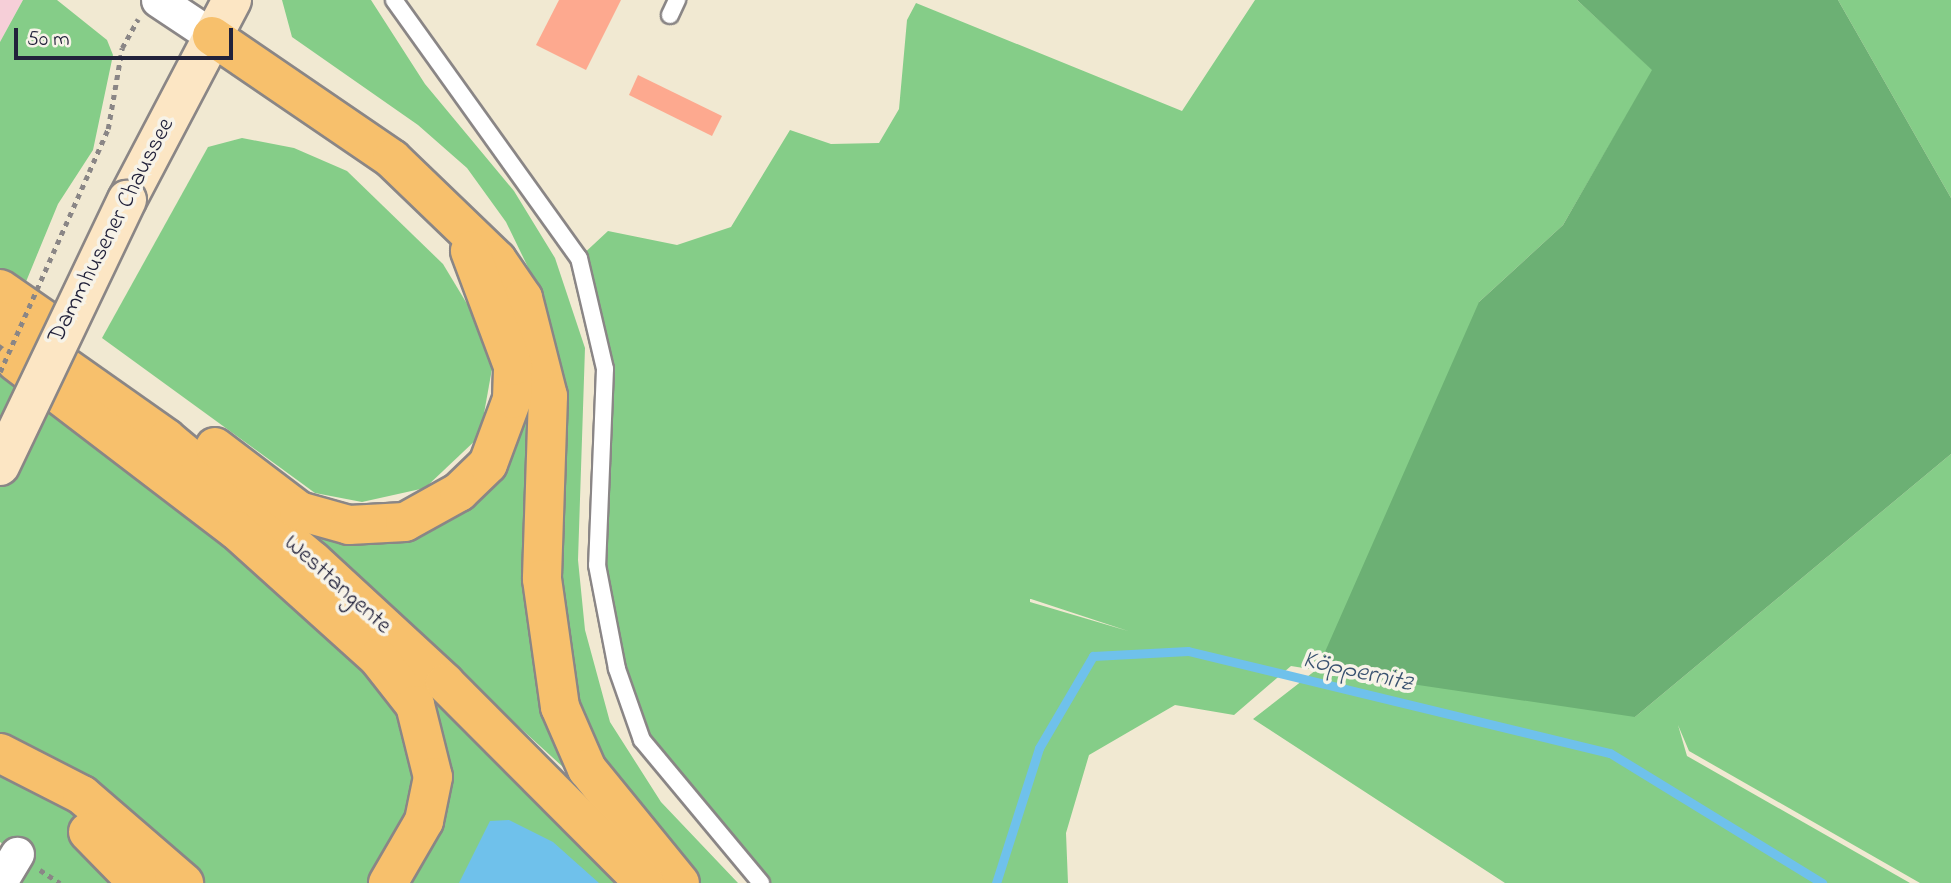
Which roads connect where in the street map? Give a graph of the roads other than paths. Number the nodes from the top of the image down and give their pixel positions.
1 (232, 0) edge
2 (394, 0) edge
3 (150, 6) edge
4 (212, 36) junction
5 (455, 217) junction
6 (0, 289) edge
7 (0, 321) edge
8 (0, 350) edge
9 (0, 466) edge
10 (0, 753) edge
11 (46, 778) junction
12 (18, 854) dead end
13 (0, 882) edge
14 (138, 883) edge
15 (184, 883) edge
16 (387, 883) edge
17 (644, 883) edge
18 (680, 883) edge
19 (761, 883) edge

1 - 4 main road, Dammhusener Chaussee
2 - 19 lane
3 - 4 street
4 - 5 highway
4 - 9 main road, Dammhusener Chaussee, bridge
5 - 6 highway
5 - 18 highway
7 - 17 highway, Westtangente
8 - 16 highway
10 - 11 highway
11 - 14 highway
11 - 15 highway
12 - 13 street

